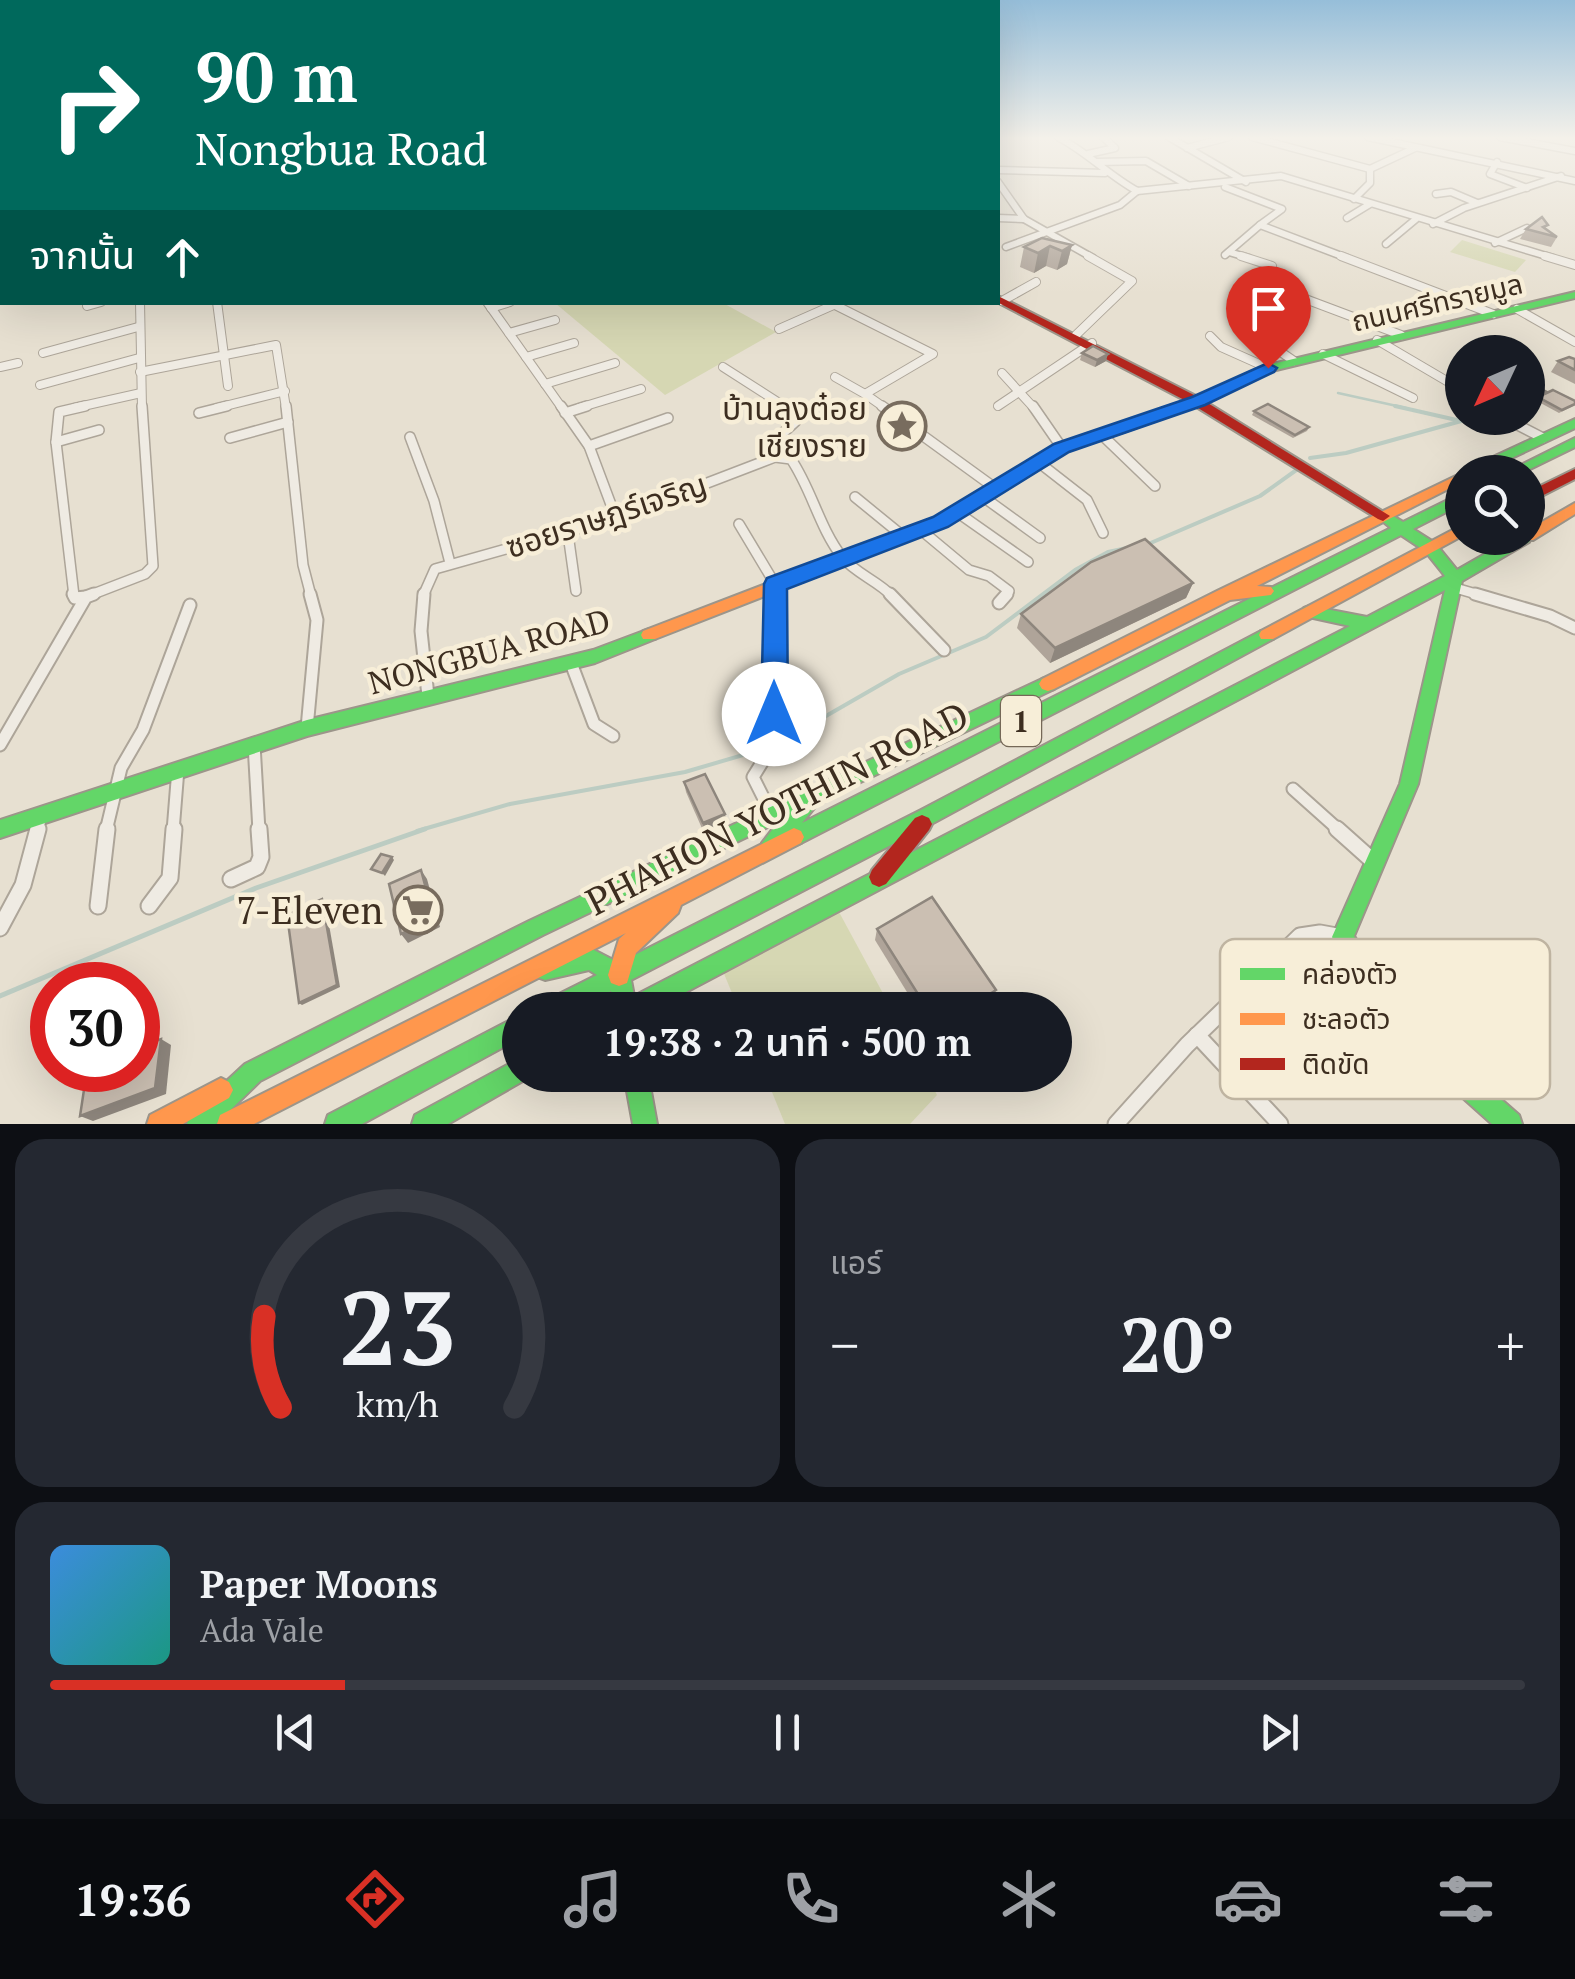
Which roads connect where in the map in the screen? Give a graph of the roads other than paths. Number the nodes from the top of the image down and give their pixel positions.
1 (1003, 189) edge
2 (1134, 189) edge
3 (1157, 189) edge
4 (1232, 189) edge
5 (1326, 189) edge
6 (1363, 189) edge
7 (1526, 189) edge
8 (1137, 191) junction
9 (1436, 194) dead end
10 (1354, 198) junction
11 (1370, 204) junction
12 (1478, 204) junction
13 (1000, 218) edge
14 (1347, 218) dead end
15 (1024, 219) junction
16 (1416, 219) junction
17 (1432, 224) junction
18 (1260, 225) junction
19 (1527, 228) edge
20 (1047, 230) junction
21 (1495, 243) junction
22 (1386, 244) dead end
23 (1006, 247) dead end
24 (1272, 266) dead end
25 (1575, 266) edge
26 (1255, 280) dead end
27 (1036, 282) dead end
28 (1575, 295) edge
29 (1000, 300) edge
30 (90, 305) edge
31 (140, 305) edge
32 (217, 305) edge
33 (489, 305) edge
34 (830, 305) edge
35 (838, 305) edge
36 (87, 306) dead end
37 (1517, 308) junction
38 (1492, 314) junction
39 (555, 320) dead end
40 (138, 327) junction
41 (1256, 328) dead end
42 (779, 329) dead end
43 (509, 333) junction
44 (1076, 335) junction
45 (1401, 335) junction
46 (1210, 336) dead end
47 (1377, 340) junction
48 (1575, 342) edge
49 (574, 343) dead end
50 (1092, 343) junction
51 (43, 353) dead end
52 (224, 354) junction
53 (1323, 354) junction
54 (526, 357) junction
55 (139, 358) junction
56 (1294, 361) junction
57 (18, 363) dead end
58 (614, 363) dead end
59 (0, 367) edge
60 (722, 367) dead end
61 (1268, 368) junction
62 (140, 372) junction
63 (1002, 372) dead end
64 (834, 377) dead end
65 (1445, 380) edge
66 (545, 384) junction
67 (40, 385) dead end
68 (228, 386) dead end
69 (642, 389) dead end
70 (285, 390) junction
71 (1022, 391) junction
72 (141, 393) junction
73 (864, 394) junction
74 (1413, 398) dead end
75 (1198, 401) junction
76 (998, 406) dead end
77 (199, 413) dead end
78 (566, 413) junction
79 (668, 418) dead end
80 (288, 422) junction
81 (1575, 422) edge
82 (99, 430) dead end
83 (1101, 434) junction
84 (1536, 435) edge
85 (410, 437) dead end
86 (230, 438) dead end
87 (1542, 438) junction
88 (56, 442) junction
89 (1575, 442) edge
90 (588, 446) junction
91 (1062, 448) junction
92 (1507, 455) edge
93 (775, 456) junction
94 (1545, 457) edge
95 (1037, 460) junction
96 (1545, 461) edge
97 (1573, 474) edge
98 (1445, 485) edge
99 (1155, 486) dead end
100 (1545, 489) edge
101 (988, 492) junction
102 (855, 497) dead end
103 (1445, 506) edge
104 (1575, 508) edge
105 (958, 512) junction
106 (1383, 516) junction
107 (616, 518) junction
108 (739, 524) dead end
109 (1545, 525) edge
110 (1402, 527) junction
111 (921, 530) junction
112 (1104, 533) dead end
113 (568, 534) junction
114 (904, 537) junction
115 (1040, 538) dead end
116 (1445, 539) edge
117 (1430, 547) junction
118 (1496, 555) edge
119 (844, 560) junction
120 (1028, 562) dead end
121 (450, 563) junction
122 (1454, 582) junction
123 (775, 584) junction
124 (1277, 590) junction
125 (576, 591) dead end
126 (1222, 596) junction
127 (86, 597) junction
128 (999, 603) dead end
129 (190, 605) dead end
130 (1310, 612) junction
131 (1369, 623) junction
132 (1575, 628) edge
133 (944, 650) dead end
134 (571, 663) junction
135 (428, 696) junction
136 (307, 728) junction
137 (613, 736) dead end
138 (0, 744) edge
139 (254, 744) junction
140 (178, 769) junction
141 (115, 789) junction
142 (1294, 789) dead end
143 (811, 799) junction
144 (41, 816) junction
145 (928, 816) junction
146 (773, 817) junction
147 (0, 829) edge
148 (766, 851) junction
149 (1374, 862) junction
150 (880, 877) junction
151 (231, 879) dead end
152 (687, 891) junction
153 (98, 906) dead end
154 (149, 906) dead end
155 (0, 928) edge
156 (1343, 937) joint
157 (1297, 939) edge
158 (518, 975) junction
159 (619, 975) junction
160 (586, 992) edge
161 (623, 992) edge
162 (661, 992) edge
163 (1220, 1013) edge
164 (1197, 1035) junction
165 (502, 1036) edge
166 (1220, 1060) edge
167 (253, 1072) junction
168 (502, 1080) edge
169 (639, 1092) edge
170 (1257, 1099) edge
171 (1482, 1099) edge
172 (158, 1124) edge
173 (199, 1124) edge
174 (229, 1124) edge
175 (337, 1124) edge
176 (424, 1124) edge
177 (645, 1124) edge
178 (1116, 1124) edge
179 (1280, 1124) edge
180 (1510, 1124) edge

1 - 15 street
2 - 8 street
3 - 8 street
4 - 18 street
5 - 10 street
6 - 10 street
7 - 12 street
8 - 20 street
9 - 12 street
10 - 11 street
11 - 14 street
11 - 16 street
12 - 17 street
13 - 15 street
15 - 20 street
16 - 17 street
16 - 22 street
17 - 21 street
18 - 24 street
18 - 38 street
19 - 21 street
20 - 23 street
20 - 44 street
21 - 25 street
26 - 45 street
27 - 29 street
28 - 37 main road, ถนนศรีทรายมูล
29 - 44 main road
30 - 36 street
31 - 40 street
32 - 52 street
33 - 43 street
34 - 42 street
35 - 73 street
37 - 38 main road, ถนนศรีทรายมูล
37 - 48 street
38 - 45 main road, ถนนศรีทรายมูล
39 - 43 street
40 - 51 street
40 - 55 street
41 - 56 street
43 - 54 street
44 - 50 main road
45 - 47 main road, ถนนศรีทรายมูล
46 - 61 street
47 - 53 main road, ถนนศรีทรายมูล
47 - 65 street
49 - 54 street
50 - 71 street
50 - 75 main road
52 - 62 street
52 - 68 street
52 - 70 street
53 - 56 main road, ถนนศรีทรายมูล
53 - 74 street
54 - 66 street
55 - 62 street
55 - 67 street
56 - 61 main road, ถนนศรีทรายมูล
57 - 59 street
58 - 66 street
60 - 93 street
61 - 75 main road, ถนนศรีทรายมูล
62 - 72 street
63 - 71 street
64 - 73 street
66 - 78 street
69 - 78 street
70 - 77 street
70 - 80 street
71 - 76 street
71 - 91 street
72 - 88 street
72 - 127 street
73 - 101 street
75 - 83 main road, NONGBUA ROAD
75 - 106 main road
78 - 90 street
79 - 90 street
80 - 86 street
80 - 136 street
81 - 87 main road
82 - 88 street
83 - 91 main road, NONGBUA ROAD
83 - 99 street
84 - 87 street
85 - 121 street
87 - 92 main road
88 - 127 street
89 - 94 main road
90 - 107 street
91 - 95 main road, NONGBUA ROAD
93 - 107 street, ซอยราษฎร์เจริญ
93 - 119 street
95 - 101 main road, NONGBUA ROAD
95 - 112 street
96 - 97 main road
97 - 100 main road
98 - 106 main road, 1
101 - 105 main road, NONGBUA ROAD
101 - 115 street
102 - 114 street
103 - 110 main road, PHAHON YOTHIN ROAD / 1
104 - 109 main road, 1
105 - 111 main road, NONGBUA ROAD
105 - 120 street
106 - 110 main road
106 - 126 main road, 1
107 - 113 street, ซอยราษฎร์เจริญ
108 - 123 street
110 - 117 main road
110 - 124 main road, PHAHON YOTHIN ROAD / 1
111 - 114 main road, NONGBUA ROAD
111 - 128 street
113 - 121 street, ซอยราษฎร์เจริญ
113 - 125 street
114 - 119 main road, NONGBUA ROAD
116 - 117 main road, 1
117 - 122 main road
117 - 130 main road, 1
118 - 122 main road, 1
119 - 123 main road, NONGBUA ROAD
119 - 133 street
121 - 135 street
122 - 131 main road, 1
122 - 132 street
122 - 149 main road
123 - 134 main road, NONGBUA ROAD
123 - 146 street
124 - 126 main road
124 - 148 main road, PHAHON YOTHIN ROAD / 1
126 - 143 main road, 1
127 - 138 street
129 - 141 street
130 - 131 main road
130 - 145 main road, 1
131 - 150 main road, 1
134 - 135 main road, NONGBUA ROAD
134 - 137 street
135 - 136 main road, NONGBUA ROAD
136 - 139 main road, NONGBUA ROAD
139 - 140 main road, NONGBUA ROAD
139 - 151 street
140 - 141 main road, NONGBUA ROAD
140 - 154 street
141 - 144 main road, NONGBUA ROAD
141 - 153 street
142 - 149 street
143 - 146 main road, 1
143 - 148 main road
144 - 147 main road, NONGBUA ROAD
144 - 155 street
145 - 150 main road
145 - 159 main road, 1
146 - 167 main road, 1
148 - 152 main road, PHAHON YOTHIN ROAD / 1
149 - 156 main road
150 - 162 main road, 1
152 - 158 main road, PHAHON YOTHIN ROAD / 1
152 - 159 main road
156 - 157 street
158 - 159 main road
158 - 174 main road, PHAHON YOTHIN ROAD / 1
159 - 160 main road, 1
159 - 161 main road
163 - 164 street
164 - 166 street
164 - 178 street
165 - 175 main road
167 - 172 main road, 1
167 - 173 main road
168 - 176 main road
169 - 177 main road
170 - 179 street
171 - 180 main road

